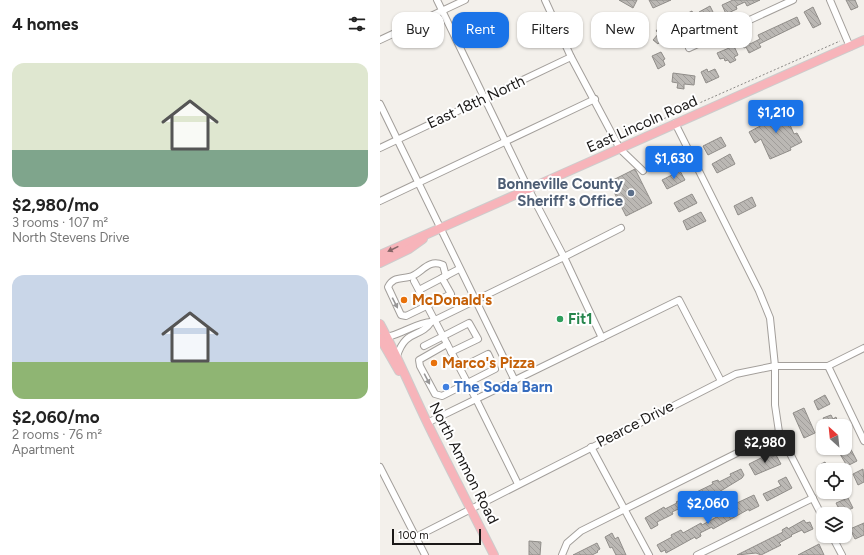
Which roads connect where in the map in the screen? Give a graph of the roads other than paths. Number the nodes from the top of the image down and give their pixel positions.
1 (438, 0) edge
2 (465, 0) edge
3 (545, 0) edge
4 (793, 0) edge
5 (830, 0) edge
6 (443, 11) junction
7 (752, 19) edge
8 (380, 40) edge
9 (864, 40) edge
10 (850, 47) junction
11 (571, 57) junction
12 (485, 98) junction
13 (594, 98) junction
14 (380, 104) edge
15 (675, 123) junction
16 (398, 140) junction
17 (506, 140) junction
18 (380, 148) edge
19 (620, 149) junction
20 (643, 172) dead end
21 (419, 183) junction
22 (529, 190) junction
23 (380, 200) edge
24 (621, 228) dead end
25 (440, 229) junction
26 (431, 233) junction
27 (380, 255) edge
28 (564, 257) junction
29 (380, 263) edge
30 (459, 269) junction
31 (444, 275) junction
32 (414, 281) dead end
33 (418, 290) junction
34 (474, 300) junction
35 (427, 306) junction
36 (432, 321) junction
37 (380, 324) edge
38 (443, 336) junction
39 (384, 338) edge
40 (602, 338) junction
41 (447, 344) junction
42 (424, 346) dead end
43 (382, 348) edge
44 (864, 348) edge
45 (451, 352) junction
46 (397, 356) junction
47 (775, 366) junction
48 (828, 366) junction
49 (460, 368) junction
50 (515, 380) junction
51 (721, 381) junction
52 (467, 383) junction
53 (408, 384) junction
54 (476, 399) junction
55 (427, 423) junction
56 (779, 432) junction
57 (864, 441) edge
58 (591, 447) junction
59 (380, 467) edge
60 (518, 484) junction
61 (813, 498) junction
62 (818, 507) edge
63 (471, 508) junction
64 (625, 509) junction
65 (416, 536) junction
66 (836, 543) edge
67 (425, 555) edge
68 (494, 555) edge
69 (562, 555) edge
70 (649, 555) edge
71 (697, 555) edge
72 (842, 555) edge

1 - 6 street
2 - 6 street
3 - 11 street
4 - 7 street
5 - 10 street
6 - 8 street
6 - 12 street
9 - 10 main road, East Lincoln Road
10 - 15 main road, East Lincoln Road
11 - 12 street, East 18th North
11 - 13 street
12 - 16 street, East 18th North
12 - 17 street
13 - 17 street
13 - 19 street
14 - 16 street
15 - 19 main road, East Lincoln Road
15 - 47 street
16 - 18 street, East 18th North
16 - 21 street
17 - 21 street
17 - 22 street
19 - 20 street
19 - 22 main road, East Lincoln Road
21 - 23 street
21 - 25 street
22 - 25 main road, East Lincoln Road
22 - 28 street
24 - 28 street
25 - 26 main road, East Lincoln Road
25 - 30 street
26 -> 27 main road, East Lincoln Road
26 - 29 main road, East Lincoln Road
28 - 34 street
28 - 40 street
30 - 31 street
30 - 34 street
31 - 33 street
31 - 35 street
31 -> 35 street
32 - 33 street
33 - 35 street
34 - 36 street
34 - 50 street
35 - 36 street
36 - 38 street
36 - 39 street
36 - 46 street
37 - 39 main road, North Ammon Road
38 - 41 street
38 - 42 street
38 - 45 street
39 - 43 main road, North Ammon Road
39 - 46 main road, North Ammon Road
40 - 50 street
40 - 51 street
41 - 45 street
41 -> 52 street
43 - 53 main road, North Ammon Road
44 - 48 street, Pearce Drive
45 - 49 street
46 - 53 main road, North Ammon Road
47 - 48 street, Pearce Drive
47 - 51 street, Pearce Drive
47 - 56 street
48 - 57 street
49 - 52 street
49 - 52 street
50 - 54 street
51 - 58 street, Pearce Drive
52 - 54 street
53 - 55 main road, North Ammon Road
54 - 55 street
54 - 60 street
55 - 63 main road, North Ammon Road
56 - 61 street
56 - 64 street
58 - 60 street, Pearce Drive
58 - 64 street
59 - 65 street
60 - 63 street, Pearce Drive
61 - 62 street
61 - 71 street
63 - 65 street, Pearce Drive
63 - 68 main road, North Ammon Road
64 - 69 street
64 - 70 street
65 - 67 street
66 - 72 street

